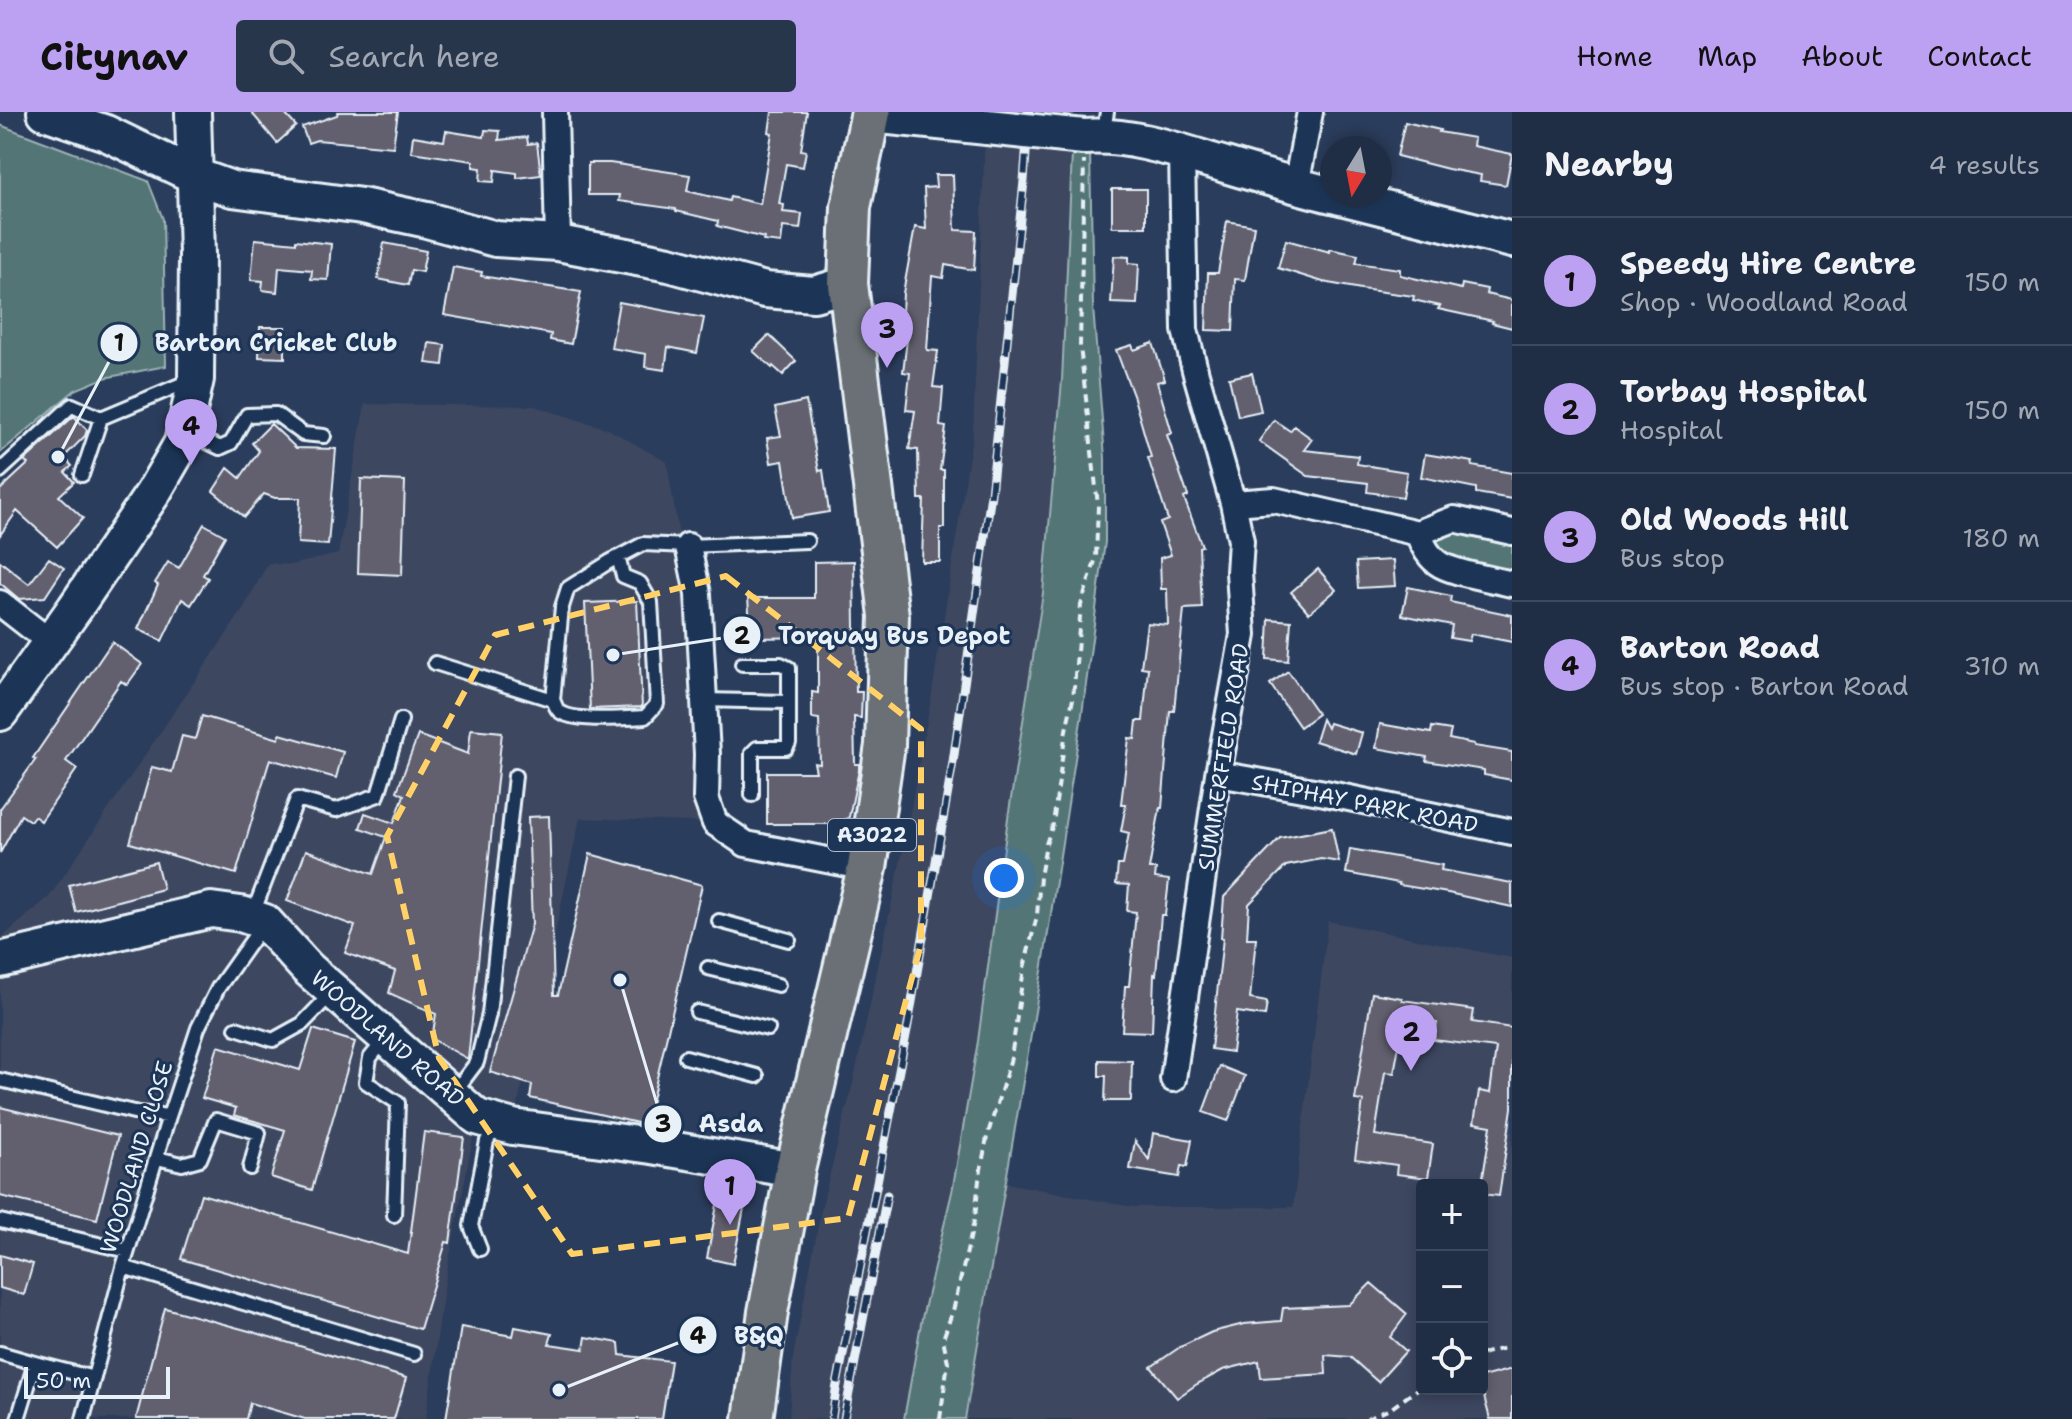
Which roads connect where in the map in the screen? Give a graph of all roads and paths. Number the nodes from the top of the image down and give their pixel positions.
1 (45, 112) edge
2 (193, 112) edge
3 (555, 112) edge
4 (1310, 112) edge
5 (871, 113) edge
6 (1094, 138) edge
7 (1182, 152) junction
8 (193, 175) junction
9 (1296, 186) junction
10 (1320, 192) edge
11 (1385, 208) edge
12 (1512, 240) edge
13 (558, 243) junction
14 (848, 284) junction
15 (196, 379) junction
16 (101, 418) junction
17 (185, 432) junction
18 (324, 436) dead end
19 (0, 471) edge
20 (82, 475) dead end
21 (1233, 503) junction
22 (1512, 532) edge
23 (1418, 533) junction
24 (807, 541) dead end
25 (688, 546) junction
26 (618, 557) junction
27 (1512, 584) edge
28 (0, 603) edge
29 (50, 642) junction
30 (435, 663) dead end
31 (742, 664) dead end
32 (553, 700) junction
33 (704, 700) junction
34 (789, 702) junction
35 (0, 713) edge
36 (401, 720) dead end
37 (1218, 774) junction
38 (515, 776) dead end
39 (752, 795) dead end
40 (1512, 832) edge
41 (867, 868) junction
42 (258, 920) junction
43 (719, 921) dead end
44 (789, 940) dead end
45 (0, 960) edge
46 (708, 968) dead end
47 (778, 985) dead end
48 (334, 991) junction
49 (697, 1012) dead end
50 (236, 1028) dead end
51 (768, 1029) dead end
52 (387, 1037) junction
53 (686, 1057) dead end
54 (757, 1076) dead end
55 (1173, 1079) dead end
56 (0, 1080) edge
57 (452, 1095) junction
58 (169, 1116) junction
59 (497, 1123) junction
60 (157, 1158) junction
61 (250, 1168) dead end
62 (795, 1170) junction
63 (394, 1215) dead end
64 (0, 1221) edge
65 (480, 1249) dead end
66 (128, 1251) junction
67 (123, 1267) junction
68 (1512, 1346) edge
69 (1488, 1352) edge
70 (0, 1353) edge
71 (414, 1354) dead end
72 (35, 1363) junction
73 (94, 1378) junction
74 (1416, 1390) edge
75 (86, 1418) edge
76 (18, 1419) edge
77 (756, 1419) edge
78 (940, 1419) edge
79 (1367, 1419) edge

1 - 8 street
2 - 8 street
3 - 13 street
4 - 9 street
5 - 6 street, bridge
5 - 14 main road, A3022
6 - 7 street
6 - 78 path
7 - 9 street
7 - 21 street, SUMMERFIELD ROAD
8 - 13 street
8 - 15 street
9 - 10 street
11 - 12 street
13 - 14 street
14 - 41 main road, A3022
15 - 16 lane
15 - 17 street
16 - 19 lane
16 - 20 lane
17 - 18 lane
17 - 29 street
21 - 23 street
21 - 37 street, SUMMERFIELD ROAD
22 - 23 street
23 - 27 street
24 - 25 lane
25 - 26 lane
25 - 33 street
26 - 32 lane
26 - 32 lane
28 - 29 street
29 - 35 street
30 - 32 lane
31 - 34 lane
33 - 34 lane
33 - 41 street
34 - 39 lane
36 - 42 lane, WOODLAND CLOSE
37 - 40 street, SHIPHAY PARK ROAD
37 - 55 street, SUMMERFIELD ROAD
38 - 57 lane
41 - 62 main road, A3022
42 - 45 street
42 - 48 street, WOODLAND ROAD
42 - 58 lane, WOODLAND CLOSE
43 - 44 lane
46 - 47 lane
48 - 50 lane
48 - 52 street, WOODLAND ROAD
49 - 51 lane
52 - 57 street, WOODLAND ROAD
52 - 63 lane
53 - 54 lane
56 - 58 lane
57 - 59 street, WOODLAND ROAD
58 - 60 lane, WOODLAND CLOSE
59 - 62 street, WOODLAND ROAD
59 - 65 lane
60 - 61 lane
60 - 66 lane, WOODLAND CLOSE
62 - 77 main road, A3022
64 - 66 lane
66 - 67 lane, WOODLAND CLOSE
67 - 71 lane
67 - 73 lane, WOODLAND CLOSE
68 - 69 path
70 - 72 lane
72 - 73 lane
72 - 76 lane
73 - 75 lane, WOODLAND CLOSE
74 - 79 path

